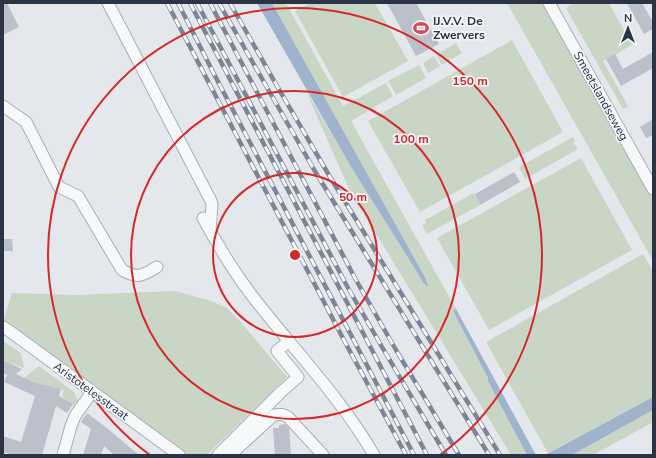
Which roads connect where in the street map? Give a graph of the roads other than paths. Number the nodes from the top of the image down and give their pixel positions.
1 (108, 3) edge
2 (550, 3) edge
3 (3, 106) edge
4 (653, 188) edge
5 (203, 218) dead end
6 (210, 232) junction
7 (157, 267) dead end
8 (3, 327) edge
9 (289, 342) junction
10 (92, 392) junction
11 (63, 455) edge
12 (179, 455) edge
13 (218, 455) edge
14 (230, 455) edge
15 (323, 455) edge
16 (374, 455) edge

1 - 6 street
2 - 4 street, Smeetslandseweg
3 - 7 street
5 - 6 street
6 - 9 street
8 - 10 street, Aristotelesstraat
9 - 13 street
9 - 16 street
10 - 11 street
10 - 12 street, Aristotelesstraat
14 - 15 street

